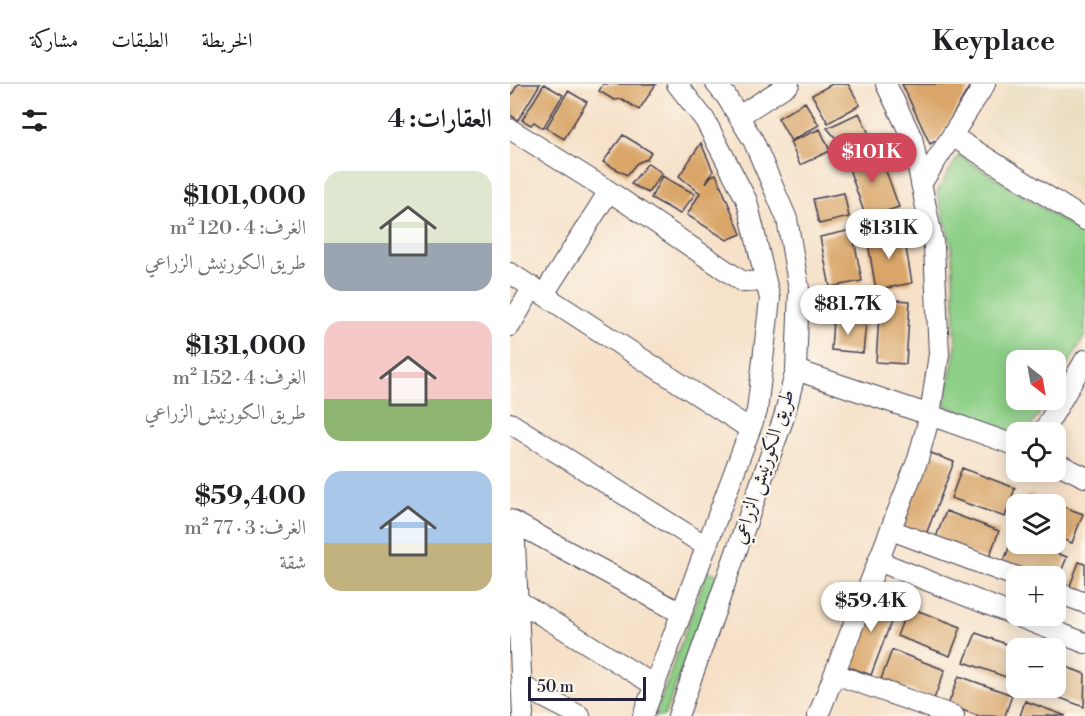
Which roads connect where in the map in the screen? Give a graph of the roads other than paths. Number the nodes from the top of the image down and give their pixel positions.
1 (677, 84) edge
2 (716, 84) edge
3 (789, 84) edge
4 (886, 84) edge
5 (985, 84) edge
6 (739, 116) junction
7 (510, 129) edge
8 (952, 136) junction
9 (921, 184) junction
10 (609, 191) junction
11 (1085, 220) edge
12 (510, 273) edge
13 (765, 281) junction
14 (538, 290) junction
15 (510, 326) edge
16 (1085, 360) edge
17 (796, 370) junction
18 (930, 415) junction
19 (1049, 422) edge
20 (510, 423) edge
21 (750, 429) junction
22 (1006, 442) edge
23 (1066, 468) edge
24 (1085, 477) edge
25 (512, 521) edge
26 (891, 530) junction
27 (706, 546) junction
28 (878, 561) junction
29 (1006, 573) edge
30 (1066, 596) edge
31 (517, 600) junction
32 (1085, 603) edge
33 (681, 613) junction
34 (1085, 643) edge
35 (835, 674) junction
36 (654, 685) junction
37 (522, 686) junction
38 (825, 714) edge
39 (523, 716) edge
40 (580, 716) edge
41 (643, 716) edge
42 (678, 716) edge
43 (954, 716) edge

1 - 13 street
2 - 6 street, طريق الكورنيش الزراعي
3 - 6 street
4 - 9 street
5 - 8 street
6 - 17 street, طريق الكورنيش الزراعي
7 - 10 street
8 - 9 street
8 - 11 street
9 - 18 street
10 - 13 street
10 - 14 street
12 - 14 street
13 - 21 street
14 - 15 street
14 - 21 street
16 - 19 street
17 - 18 street
17 - 42 street, طريق الكورنيش الزراعي
18 - 22 street
18 - 26 street
20 - 27 street
21 - 27 street
23 - 24 street
25 - 31 street
25 - 33 street
26 - 28 street
26 - 29 street
27 - 33 street
28 - 34 street
28 - 35 street
30 - 32 street
31 - 36 street
31 - 37 street
33 - 36 street
35 - 38 street
35 - 43 street
36 - 41 street
37 - 39 street
37 - 40 street

